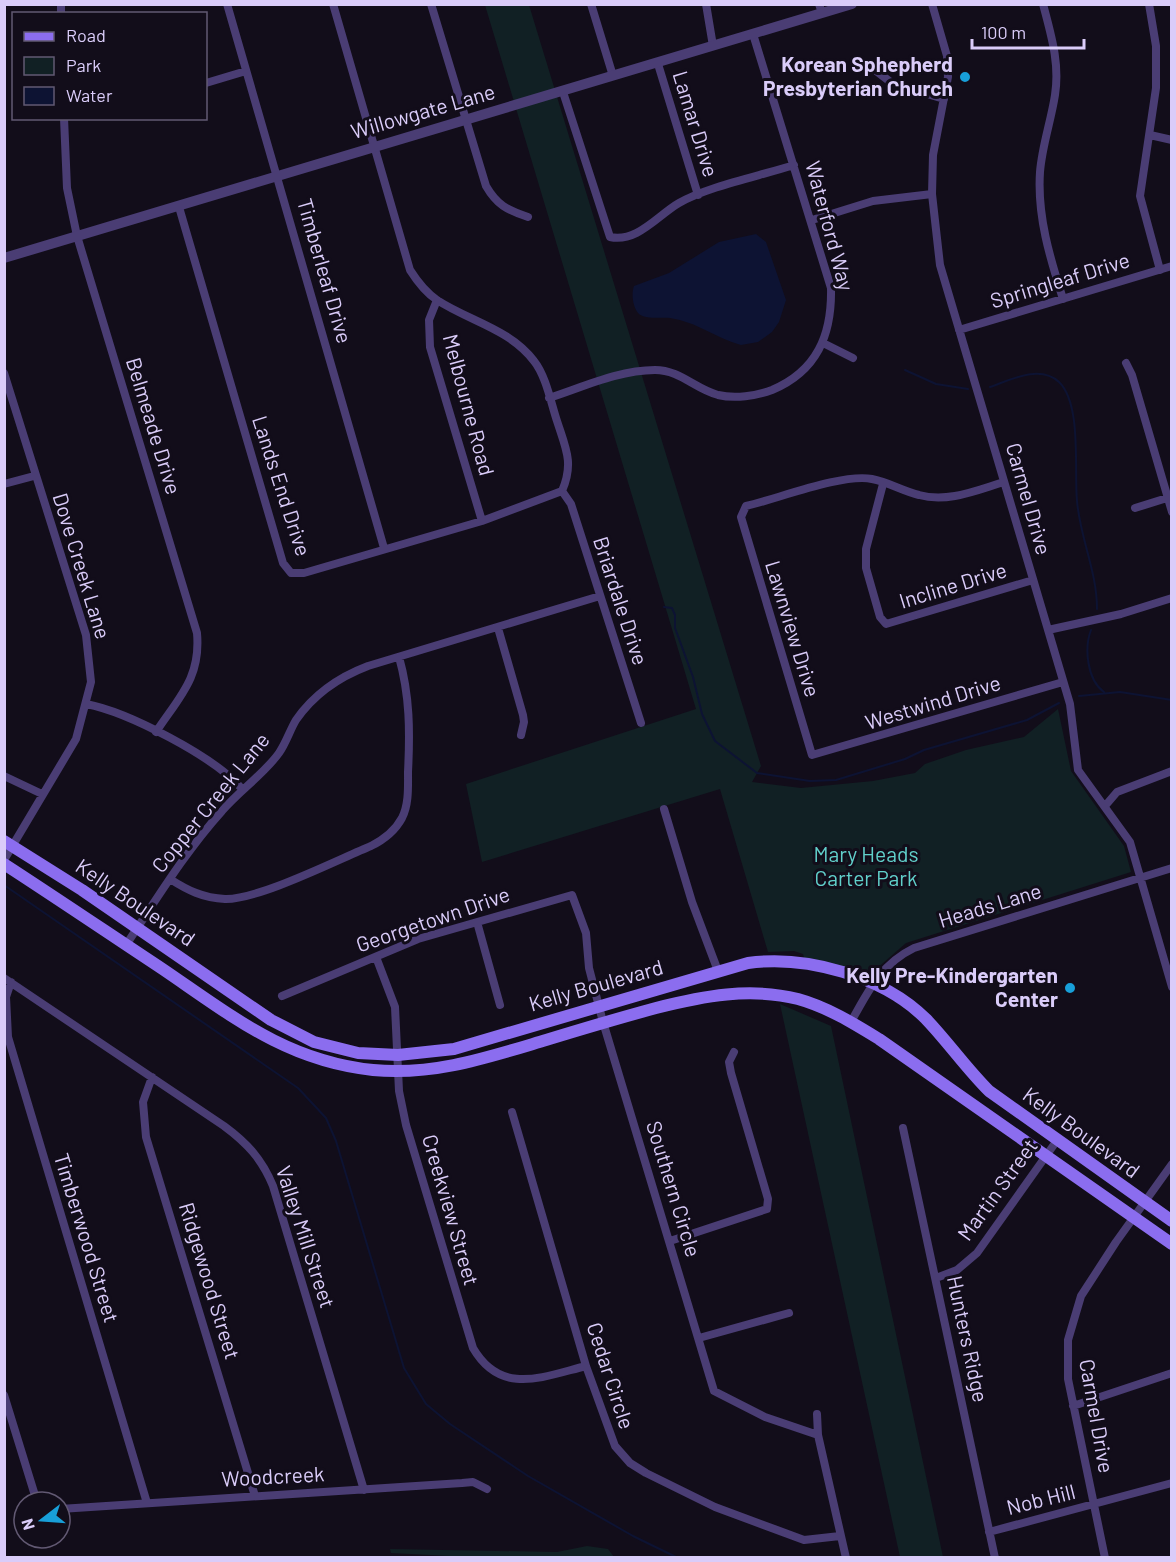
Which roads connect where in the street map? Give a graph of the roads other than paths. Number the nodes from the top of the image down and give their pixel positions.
1 (227, 4) edge
2 (333, 4) edge
3 (431, 4) edge
4 (591, 4) edge
5 (706, 4) edge
6 (852, 4) edge
7 (932, 4) edge
8 (1043, 4) edge
9 (1149, 4) edge
10 (820, 9) edge
11 (753, 34) junction
12 (713, 46) junction
13 (658, 63) junction
14 (875, 70) dead end
15 (246, 71) junction
16 (614, 76) junction
17 (207, 83) edge
18 (564, 92) junction
19 (944, 99) junction
20 (64, 120) edge
21 (466, 122) junction
22 (1150, 135) junction
23 (1172, 140) edge
24 (374, 146) junction
25 (794, 165) junction
26 (278, 175) junction
27 (932, 194) junction
28 (698, 195) junction
29 (179, 207) junction
30 (528, 217) dead end
31 (812, 220) junction
32 (77, 236) junction
33 (4, 258) edge
34 (1172, 266) edge
35 (1160, 270) junction
36 (1063, 299) junction
37 (437, 300) junction
38 (959, 330) junction
39 (823, 343) junction
40 (853, 358) dead end
41 (1126, 363) dead end
42 (4, 373) edge
43 (549, 398) junction
44 (34, 476) junction
45 (1004, 482) junction
46 (4, 484) edge
47 (883, 484) junction
48 (562, 491) junction
49 (1167, 498) junction
50 (1135, 508) dead end
51 (1172, 512) edge
52 (482, 521) junction
53 (384, 548) junction
54 (1033, 580) junction
55 (600, 596) junction
56 (1172, 598) edge
57 (498, 628) junction
58 (1048, 630) junction
59 (399, 657) junction
60 (1063, 682) junction
61 (86, 704) junction
62 (641, 723) dead end
63 (156, 732) junction
64 (521, 735) dead end
65 (812, 755) joint
66 (1172, 771) edge
67 (4, 776) edge
68 (242, 789) junction
69 (42, 794) junction
70 (1105, 806) junction
71 (664, 809) dead end
72 (9, 843) edge
73 (4, 862) edge
74 (1172, 868) edge
75 (1140, 878) junction
76 (170, 879) junction
77 (565, 896) joint
78 (477, 922) junction
79 (137, 928) junction
80 (126, 945) junction
81 (376, 957) junction
82 (718, 971) junction
83 (8, 980) edge
84 (873, 983) junction
85 (1172, 987) edge
86 (282, 996) dead end
87 (500, 1005) dead end
88 (599, 1005) junction
89 (603, 1022) junction
90 (851, 1022) junction
91 (734, 1052) dead end
92 (398, 1055) junction
93 (398, 1072) junction
94 (152, 1077) junction
95 (512, 1112) dead end
96 (903, 1128) dead end
97 (1058, 1139) junction
98 (1046, 1156) junction
99 (1172, 1164) edge
100 (1145, 1203) junction
101 (1134, 1218) junction
102 (1172, 1221) edge
103 (670, 1241) junction
104 (1172, 1244) edge
105 (936, 1278) junction
106 (789, 1313) dead end
107 (699, 1338) junction
108 (586, 1366) junction
109 (1172, 1374) edge
110 (4, 1395) edge
111 (1073, 1406) junction
112 (817, 1414) dead end
113 (818, 1435) junction
114 (1172, 1484) edge
115 (487, 1489) dead end
116 (33, 1490) edge
117 (364, 1490) junction
118 (255, 1496) junction
119 (147, 1503) junction
120 (1094, 1505) junction
121 (72, 1508) edge
122 (989, 1532) junction
123 (840, 1536) junction
124 (846, 1557) edge
125 (995, 1557) edge
126 (1105, 1557) edge

1 - 15 street, Timberleaf Drive
2 - 24 street
3 - 21 street
4 - 16 street
5 - 12 street
6 - 10 street, Willowgate Lane
7 - 19 street, Carmel Drive
8 - 36 street
9 - 22 street
10 - 11 street, Willowgate Lane
11 - 12 street, Willowgate Lane
11 - 25 street, Waterford Way
12 - 13 street, Willowgate Lane
13 - 16 street, Willowgate Lane
13 - 28 street, Lamar Drive
14 - 19 street
15 - 17 street
15 - 26 street, Timberleaf Drive
16 - 18 street, Willowgate Lane
18 - 21 street, Willowgate Lane
18 - 28 street
19 - 27 street, Carmel Drive
20 - 32 street, Belmeade Drive
21 - 24 street, Willowgate Lane
21 - 30 street
22 - 23 street
22 - 35 street
24 - 26 street, Willowgate Lane
24 - 37 street
25 - 28 street
25 - 31 street, Waterford Way
26 - 29 street, Willowgate Lane
26 - 53 street, Timberleaf Drive
27 - 31 street
27 - 38 street, Carmel Drive
29 - 32 street, Willowgate Lane
29 - 53 street, Lands End Drive
31 - 39 street, Waterford Way
32 - 33 street, Willowgate Lane
32 - 63 street, Belmeade Drive
34 - 35 street, Springleaf Drive
35 - 36 street, Springleaf Drive
36 - 38 street, Springleaf Drive
37 - 43 street
37 - 52 street, Melbourne Road
38 - 45 street, Carmel Drive
39 - 40 street
39 - 43 street, Waterford Way
41 - 49 street
42 - 44 street, Dove Creek Lane
43 - 48 street
44 - 46 street
44 - 61 street, Dove Creek Lane
45 - 47 street
45 - 54 street, Carmel Drive
47 - 54 street, Incline Drive
47 - 65 street, Lawnview Drive
48 - 52 street, Lands End Drive
48 - 55 street, Briardale Drive
49 - 50 street
49 - 51 street
52 - 53 street, Lands End Drive
54 - 58 street, Carmel Drive
55 - 57 street, Copper Creek Lane
55 - 62 street, Briardale Drive
56 - 58 street
57 - 59 street, Copper Creek Lane
57 - 64 street
58 - 60 street, Carmel Drive
59 - 68 street, Copper Creek Lane
59 - 76 street
60 - 65 street, Westwind Drive
60 - 70 street, Carmel Drive
61 - 63 street
61 - 69 street, Dove Creek Lane
63 - 68 street
66 - 70 street
67 - 69 street
68 - 76 street, Copper Creek Lane
69 - 72 street, Dove Creek Lane
70 - 75 street, Carmel Drive
71 - 82 street
72 - 73 street, Dove Creek Lane
72 - 79 main road, Kelly Boulevard
73 - 80 main road, Kelly Boulevard
74 - 75 street, Heads Lane
75 - 84 street, Heads Lane
75 - 85 street, Carmel Drive
76 - 79 street, Copper Creek Lane
77 - 78 street, Georgetown Drive
77 - 88 street, Southern Circle
78 - 81 street, Georgetown Drive
78 - 87 street
79 - 80 street, Copper Creek Lane
79 - 92 main road, Kelly Boulevard
80 - 93 main road, Kelly Boulevard
81 - 86 street, Georgetown Drive
81 - 92 street, Creekview Street
82 - 84 main road, Kelly Boulevard
82 - 88 main road, Kelly Boulevard
83 - 94 street, Valley Mill Street
83 - 119 street, Timberwood Street
84 - 90 street, Heads Lane
84 - 97 main road, Kelly Boulevard
88 - 89 street, Southern Circle
88 - 92 main road, Kelly Boulevard
89 - 90 main road, Kelly Boulevard
89 - 93 main road, Kelly Boulevard
89 - 103 street, Southern Circle
90 - 98 main road, Kelly Boulevard
91 - 103 street
92 - 93 street, Creekview Street
93 - 108 street, Creekview Street
94 - 117 street, Valley Mill Street
94 - 118 street, Ridgewood Street
95 - 108 street, Cedar Circle
96 - 105 street, Hunters Ridge
97 - 98 street, Martin Street
97 - 100 main road, Kelly Boulevard
98 - 101 main road, Kelly Boulevard
98 - 105 street, Martin Street
99 - 100 street, Carmel Drive
100 - 101 street, Carmel Drive
100 - 102 main road, Kelly Boulevard
101 - 104 main road, Kelly Boulevard
101 - 111 street, Carmel Drive
103 - 107 street, Southern Circle
105 - 122 street, Hunters Ridge
106 - 107 street
107 - 113 street, Southern Circle
108 - 123 street, Cedar Circle
109 - 111 street
110 - 116 street
111 - 120 street, Carmel Drive
112 - 113 street
113 - 123 street
114 - 120 street, Nob Hill
115 - 117 street, Woodcreek
117 - 118 street, Woodcreek
118 - 119 street, Woodcreek
119 - 121 street, Woodcreek
120 - 122 street, Nob Hill
120 - 126 street, Carmel Drive
122 - 125 street, Hunters Ridge
123 - 124 street

